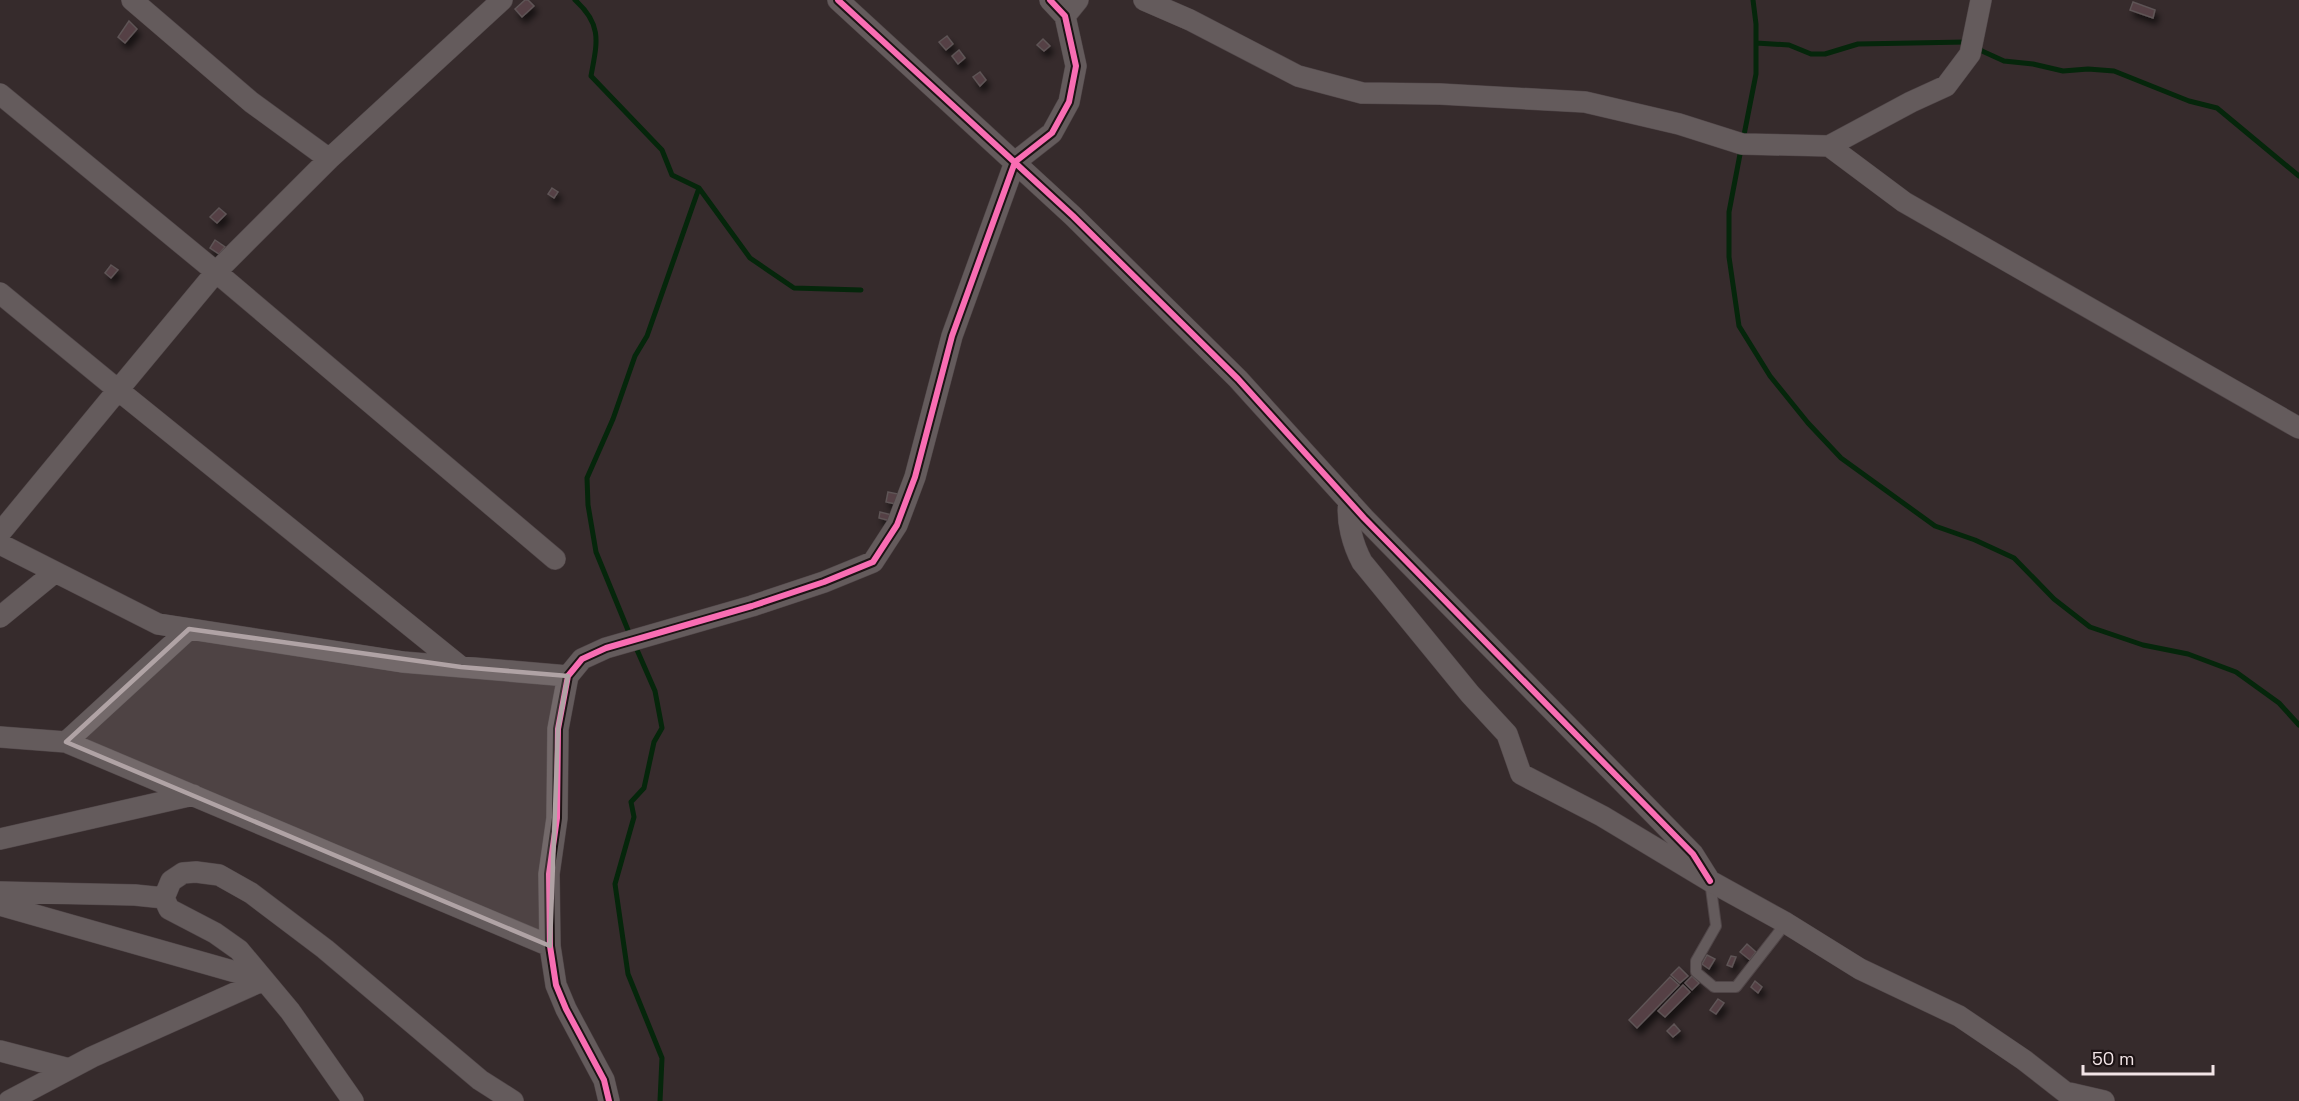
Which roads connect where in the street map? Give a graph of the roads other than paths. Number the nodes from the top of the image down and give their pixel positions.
1 (132, 0) edge
2 (502, 0) edge
3 (838, 0) edge
4 (1050, 0) edge
5 (1144, 0) edge
6 (1981, 0) edge
7 (1071, 8) edge
8 (0, 94) edge
9 (1829, 146) junction
10 (328, 159) junction
11 (1015, 162) junction
12 (216, 272) junction
13 (0, 293) edge
14 (118, 390) junction
15 (2299, 428) edge
16 (1350, 501) junction
17 (0, 533) edge
18 (0, 544) edge
19 (555, 559) dead end
20 (55, 572) junction
21 (0, 617) edge
22 (189, 628) junction
23 (461, 667) junction
24 (568, 676) junction
25 (0, 737) edge
26 (66, 742) junction
27 (193, 795) junction
28 (0, 839) edge
29 (1710, 882) junction
30 (0, 892) edge
31 (164, 898) junction
32 (0, 905) edge
33 (1786, 923) junction
34 (550, 946) junction
35 (264, 980) junction
36 (0, 1051) edge
37 (69, 1069) junction
38 (9, 1101) edge
39 (353, 1101) edge
40 (513, 1101) edge
41 (609, 1101) edge
42 (2104, 1101) edge

1 - 10 street
2 - 10 street
3 - 11 street
4 - 7 street
5 - 9 street
6 - 9 street
7 - 11 street
8 - 12 street
9 - 15 street
10 - 12 street
11 - 16 street
11 - 24 street
12 - 14 street
12 - 19 street
13 - 14 street
14 - 17 street
14 - 23 street
16 - 29 street
16 - 29 street
18 - 20 street
20 - 21 street
20 - 22 street
22 - 23 street
22 - 26 street
23 - 24 street
24 - 34 street
25 - 26 street
26 - 27 street
27 - 28 street
27 - 34 street
29 - 33 street
29 - 33 lane
30 - 31 street
31 - 35 street
31 - 40 street
32 - 35 street
33 - 42 street
34 - 41 street
35 - 37 street
35 - 39 street
36 - 37 street
37 - 38 street

